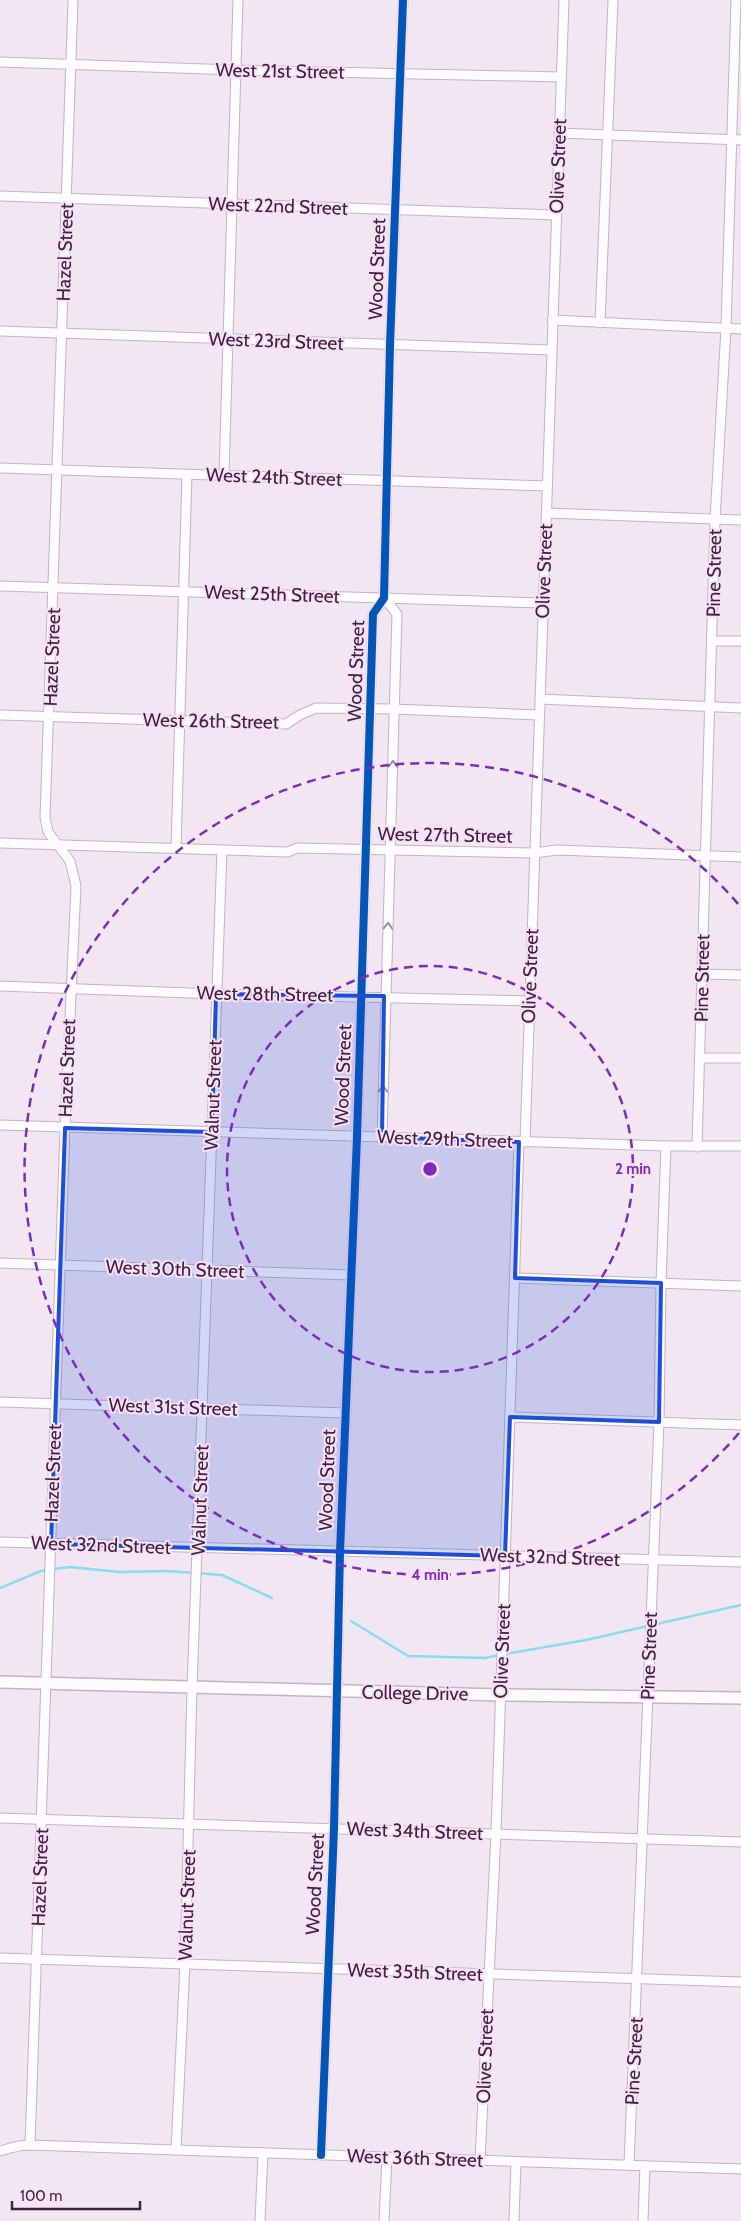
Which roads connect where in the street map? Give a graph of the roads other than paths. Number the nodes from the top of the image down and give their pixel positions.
1 (73, 0) edge
2 (238, 0) edge
3 (403, 0) edge
4 (564, 0) edge
5 (613, 0) edge
6 (736, 0) edge
7 (0, 62) edge
8 (71, 65) junction
9 (236, 70) junction
10 (401, 73) junction
11 (561, 77) junction
12 (559, 133) junction
13 (608, 134) junction
14 (731, 139) junction
15 (741, 140) edge
16 (0, 196) edge
17 (67, 198) junction
18 (231, 204) junction
19 (395, 209) junction
20 (556, 214) junction
21 (552, 320) junction
22 (600, 323) junction
23 (726, 328) junction
24 (741, 329) edge
25 (0, 331) edge
26 (63, 333) junction
27 (227, 339) junction
28 (390, 345) junction
29 (551, 350) junction
30 (0, 468) edge
31 (57, 470) junction
32 (187, 475) junction
33 (224, 475) junction
34 (386, 480) junction
35 (547, 486) junction
36 (546, 513) junction
37 (715, 520) junction
38 (741, 520) edge
39 (0, 586) edge
40 (54, 587) junction
41 (183, 591) junction
42 (384, 598) junction
43 (543, 604) junction
44 (713, 641) junction
45 (741, 641) edge
46 (540, 699) junction
47 (709, 706) junction
48 (741, 708) edge
49 (371, 709) junction
50 (394, 709) junction
51 (0, 715) edge
52 (539, 715) junction
53 (50, 716) junction
54 (179, 721) junction
55 (0, 843) edge
56 (58, 844) junction
57 (176, 848) junction
58 (222, 850) junction
59 (366, 850) junction
60 (391, 851) junction
61 (534, 853) junction
62 (705, 856) junction
63 (741, 857) edge
64 (702, 974) junction
65 (741, 975) edge
66 (0, 986) edge
67 (70, 989) junction
68 (216, 994) junction
69 (362, 996) junction
70 (384, 996) junction
71 (530, 1001) junction
72 (700, 1058) junction
73 (741, 1058) edge
74 (0, 1125) edge
75 (65, 1128) junction
76 (212, 1132) junction
77 (357, 1137) junction
78 (382, 1138) junction
79 (522, 1142) junction
80 (666, 1146) junction
81 (741, 1146) edge
82 (697, 1147) junction
83 (0, 1263) edge
84 (62, 1265) junction
85 (208, 1270) junction
86 (351, 1275) junction
87 (515, 1278) junction
88 (661, 1283) junction
89 (741, 1286) edge
90 (0, 1402) edge
91 (56, 1404) junction
92 (203, 1408) junction
93 (346, 1413) junction
94 (510, 1417) junction
95 (659, 1422) junction
96 (741, 1425) edge
97 (0, 1542) edge
98 (51, 1544) junction
99 (199, 1548) junction
100 (340, 1552) junction
101 (505, 1556) junction
102 (652, 1560) junction
103 (741, 1562) edge
104 (0, 1682) edge
105 (45, 1683) junction
106 (192, 1688) junction
107 (338, 1691) junction
108 (500, 1695) junction
109 (647, 1696) junction
110 (741, 1698) edge
111 (0, 1818) edge
112 (42, 1819) junction
113 (190, 1824) junction
114 (334, 1828) junction
115 (496, 1834) junction
116 (643, 1838) junction
117 (741, 1842) edge
118 (0, 1958) edge
119 (38, 1960) junction
120 (185, 1964) junction
121 (327, 1969) junction
122 (488, 1974) junction
123 (638, 1979) junction
124 (741, 1982) edge
125 (30, 2145) junction
126 (176, 2150) junction
127 (0, 2151) edge
128 (263, 2153) junction
129 (321, 2155) junction
130 (387, 2157) junction
131 (480, 2160) junction
132 (516, 2162) junction
133 (629, 2166) junction
134 (646, 2166) junction
135 (741, 2169) edge
136 (260, 2221) edge
137 (384, 2221) edge
138 (514, 2221) edge
139 (643, 2221) edge

1 - 8 street, Hazel Street
2 - 9 street
3 - 10 street, Wood Street
4 - 11 street, Olive Street
5 - 13 street
6 - 14 street, Pine Street
7 - 8 street, West 21st Street
8 - 9 street, West 21st Street
8 - 17 street, Hazel Street
9 - 10 street, West 21st Street
9 - 18 street
10 - 11 street, West 21st Street
10 - 19 street, Wood Street
11 - 12 street, Olive Street
12 - 13 street
12 - 20 street, Olive Street
13 - 14 street
13 - 22 street
14 - 15 street
14 - 23 street, Pine Street
16 - 17 street, West 22nd Street
17 - 18 street, West 22nd Street
17 - 26 street, Hazel Street
18 - 19 street, West 22nd Street
18 - 27 street
19 - 20 street, West 22nd Street
19 - 28 street, Wood Street
20 - 21 street, Olive Street
21 - 22 street
21 - 29 street, Olive Street
22 - 23 street
23 - 24 street
23 - 37 street, Pine Street
25 - 26 street, West 23rd Street
26 - 27 street, West 23rd Street
26 - 31 street, Hazel Street
27 - 28 street, West 23rd Street
27 - 33 street
28 - 29 street, West 23rd Street
28 - 34 street, Wood Street
29 - 35 street, Olive Street
30 - 31 street, West 24th Street
31 - 32 street, West 24th Street
31 - 40 street, Hazel Street
32 - 33 street, West 24th Street
32 - 41 street
33 - 34 street, West 24th Street
34 - 35 street, West 24th Street
34 - 42 street, Wood Street
35 - 36 street, Olive Street
36 - 37 street
36 - 43 street, Olive Street
37 - 38 street
37 - 44 street, Pine Street
39 - 40 street, West 25th Street
40 - 41 street, West 25th Street
40 - 53 street, Hazel Street
41 - 42 street, West 25th Street
41 - 54 street
42 - 43 street, West 25th Street
42 - 49 street, Wood Street
42 - 50 street, Wood Street
43 - 46 street, Olive Street
44 - 45 street
44 - 47 street, Pine Street
46 - 47 street
46 - 52 street, Olive Street
47 - 48 street
47 - 62 street, Pine Street
49 - 50 street, West 26th Street
49 - 54 street, West 26th Street
49 - 59 street, Wood Street
50 - 52 street, West 26th Street
60 -> 50 street, Wood Street
51 - 53 street, West 26th Street
52 - 61 street, Olive Street
53 - 54 street, West 26th Street
53 - 56 street, Hazel Street
54 - 57 street
55 - 56 street, West 27th Street
56 - 57 street, West 27th Street
56 - 67 street, Hazel Street
57 - 58 street, West 27th Street
58 - 59 street, West 27th Street
58 - 68 street, Walnut Street
59 - 60 street, West 27th Street
59 - 69 street, Wood Street
60 - 61 street, West 27th Street
70 -> 60 street, Wood Street
61 - 62 street, West 27th Street
61 - 71 street, Olive Street
62 - 63 street, West 27th Street
62 - 64 street, Pine Street
64 - 65 street
64 - 72 street, Pine Street
66 - 67 street, West 28th Street
67 - 68 street, West 28th Street
67 - 75 street, Hazel Street
68 - 69 street, West 28th Street
68 - 76 street, Walnut Street
69 - 70 street, West 28th Street
69 - 77 street, Wood Street
70 - 71 street, West 28th Street
78 -> 70 street, Wood Street
71 - 79 street, Olive Street
72 - 73 street
72 - 82 street, Pine Street
74 - 75 street, West 29th Street
75 - 76 street, West 29th Street
75 - 84 street, Hazel Street
76 - 77 street, West 29th Street
76 - 85 street, Walnut Street
77 - 78 street, West 29th Street
77 - 86 street, Wood Street
78 - 79 street, West 29th Street
79 - 80 street, West 29th Street
79 - 87 street, Olive Street
80 - 82 street, West 29th Street
80 - 88 street, Pine Street
81 - 82 street, West 29th Street
83 - 84 street, West 30th Street
84 - 85 street, West 30th Street
84 - 91 street, Hazel Street
85 - 86 street, West 30th Street
85 - 92 street, Walnut Street
86 - 93 street, Wood Street
87 - 88 street
87 - 94 street, Olive Street
88 - 89 street
88 - 95 street, Pine Street
90 - 91 street, West 31st Street
91 - 92 street, West 31st Street
91 - 98 street, Hazel Street
92 - 93 street, West 31st Street
92 - 99 street, Walnut Street
93 - 100 street, Wood Street
94 - 95 street
94 - 101 street, Olive Street
95 - 96 street
95 - 102 street, Pine Street
97 - 98 street, West 32nd Street
98 - 99 street, West 32nd Street
98 - 105 street, Hazel Street
99 - 100 street, West 32nd Street
99 - 106 street, Walnut Street
100 - 101 street, West 32nd Street
100 - 107 street, Wood Street
101 - 102 street, West 32nd Street
101 - 108 street, Olive Street
102 - 103 street, West 32nd Street
102 - 109 street, Pine Street
104 - 105 street, College Drive
105 - 106 street, College Drive
105 - 112 street, Hazel Street
106 - 107 street, College Drive
106 - 113 street, Walnut Street
107 - 108 street, College Drive
107 - 114 street, Wood Street
108 - 109 street, College Drive
108 - 115 street, Olive Street
109 - 110 street, College Drive
109 - 116 street, Pine Street
111 - 112 street, West 34th Street
112 - 113 street, West 34th Street
112 - 119 street, Hazel Street
113 - 114 street, West 34th Street
113 - 120 street, Walnut Street
114 - 115 street, West 34th Street
114 - 121 street, Wood Street
115 - 116 street, West 34th Street
115 - 122 street, Olive Street
116 - 117 street, West 34th Street
116 - 123 street, Pine Street
118 - 119 street, West 35th Street
119 - 120 street, West 35th Street
119 - 125 street, Hazel Street
120 - 121 street, West 35th Street
120 - 126 street, Walnut Street
121 - 122 street, West 35th Street
121 - 129 street, Wood Street
122 - 123 street, West 35th Street
122 - 131 street, Olive Street
123 - 124 street, West 35th Street
123 - 133 street, Pine Street
125 - 126 street, West 36th Street
125 - 127 street, West 36th Street
126 - 128 street, West 36th Street
128 - 129 street, West 36th Street
128 - 136 street
129 - 130 street, West 36th Street
130 - 131 street, West 36th Street
130 - 137 street
131 - 132 street, West 36th Street
132 - 133 street, West 36th Street
132 - 138 street
133 - 134 street, West 36th Street
134 - 135 street, West 36th Street
134 - 139 street

